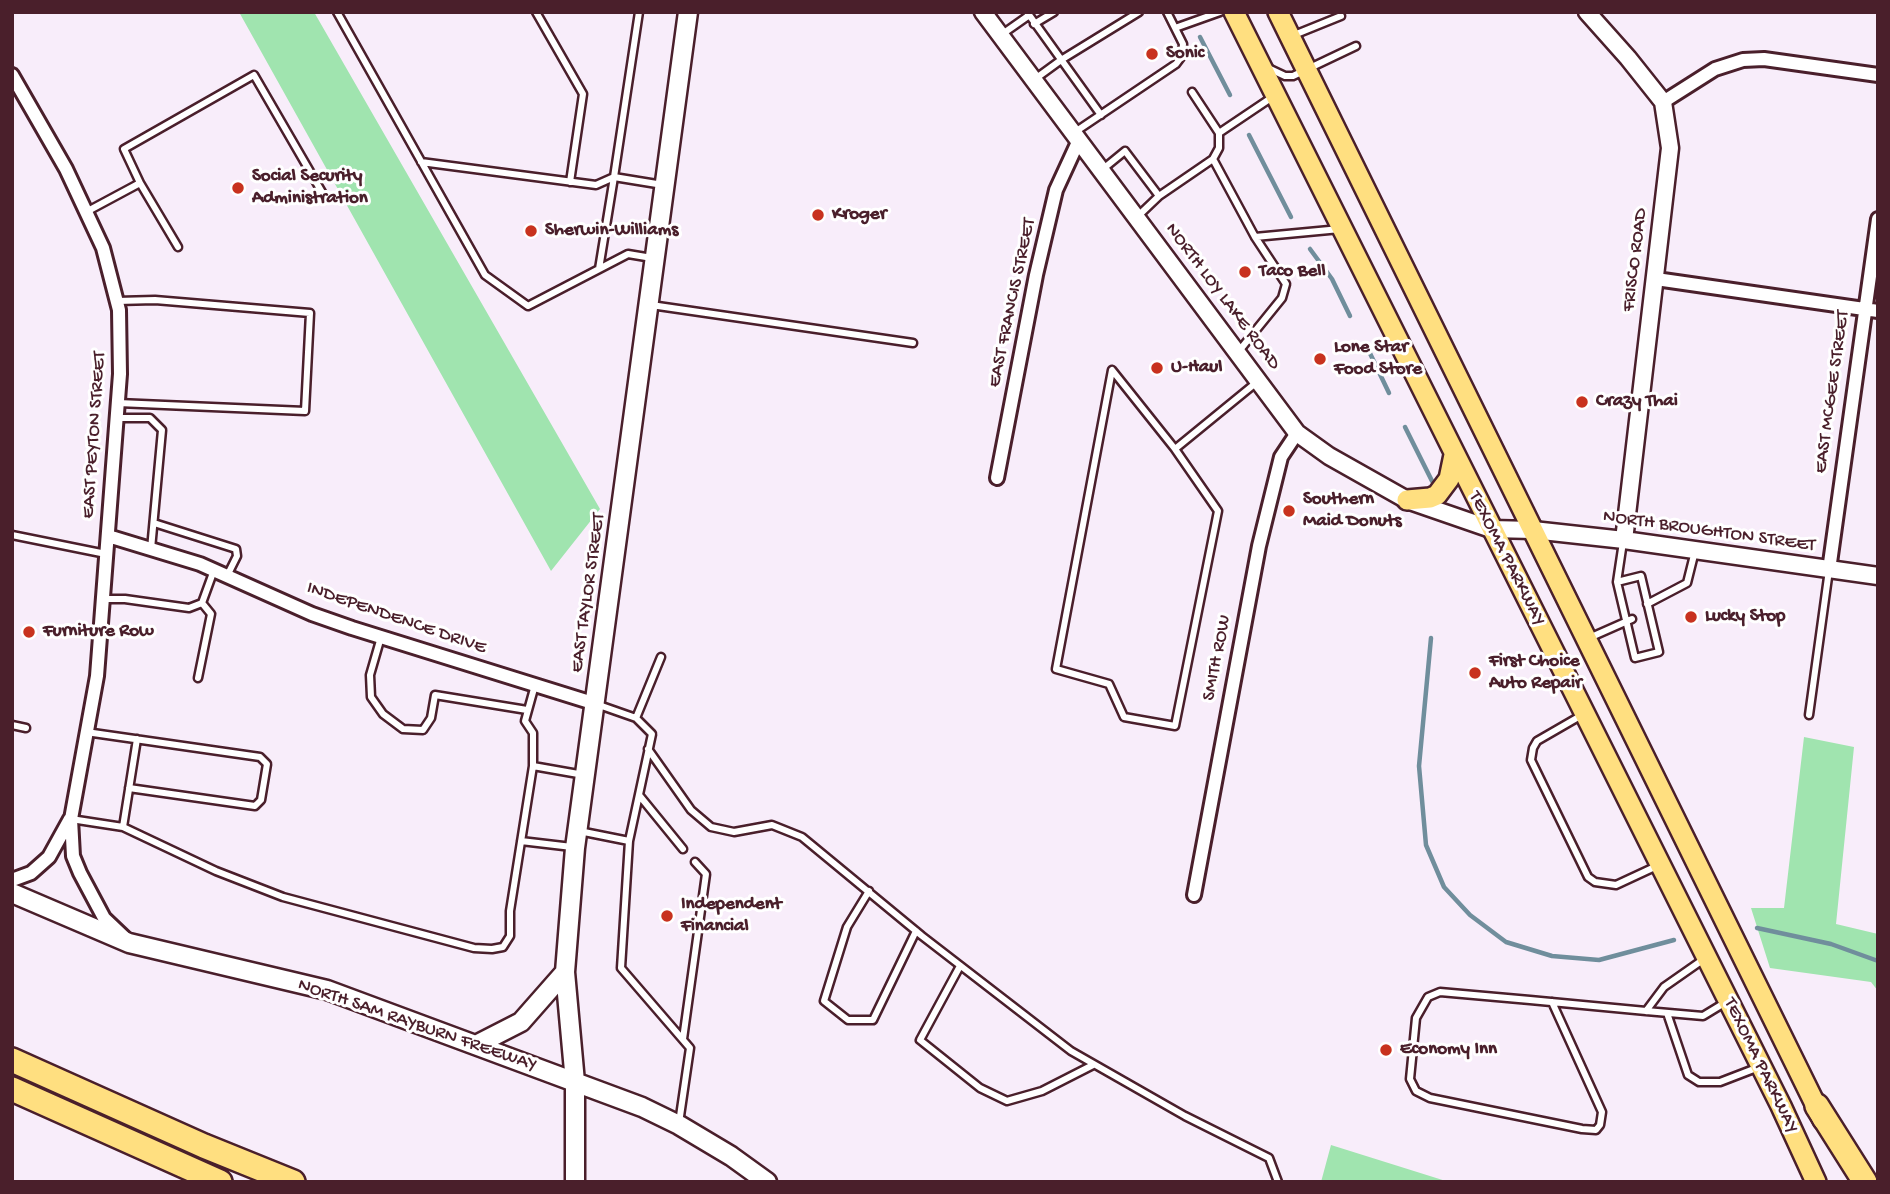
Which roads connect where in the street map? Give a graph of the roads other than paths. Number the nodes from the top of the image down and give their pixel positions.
1 (337, 12) edge
2 (536, 12) edge
3 (639, 12) edge
4 (688, 12) edge
5 (983, 12) edge
6 (1054, 12) edge
7 (1139, 12) edge
8 (1167, 12) edge
9 (1220, 12) edge
10 (1234, 12) edge
11 (1278, 12) edge
12 (1587, 12) edge
13 (1028, 14) edge
14 (1341, 16) dead end
15 (1034, 24) junction
16 (1175, 28) junction
17 (1001, 36) junction
18 (1290, 37) junction
19 (1356, 46) dead end
20 (1060, 60) junction
21 (1260, 65) junction
22 (1307, 72) junction
23 (12, 75) edge
24 (1878, 75) edge
25 (1034, 80) junction
26 (1192, 92) dead end
27 (1276, 95) junction
28 (1663, 102) junction
29 (1101, 115) junction
30 (1219, 133) junction
31 (1076, 136) junction
32 (1213, 159) junction
33 (421, 162) junction
34 (1101, 170) junction
35 (614, 177) junction
36 (570, 182) junction
37 (140, 183) junction
38 (665, 185) junction
39 (323, 194) dead end
40 (1159, 196) junction
41 (86, 212) junction
42 (1137, 217) junction
43 (1878, 219) edge
44 (1342, 229) junction
45 (1255, 237) junction
46 (178, 247) dead end
47 (655, 259) junction
48 (599, 269) junction
49 (1656, 279) junction
50 (117, 301) junction
51 (649, 305) junction
52 (1864, 309) junction
53 (1878, 310) edge
54 (913, 343) dead end
55 (1237, 352) junction
56 (1258, 381) junction
57 (118, 403) junction
58 (117, 418) junction
59 (1297, 433) junction
60 (1175, 449) junction
61 (1454, 455) junction
62 (997, 478) dead end
63 (1407, 500) junction
64 (154, 523) junction
65 (1491, 529) junction
66 (1534, 530) junction
67 (12, 535) edge
68 (108, 536) junction
69 (1624, 540) junction
70 (151, 549) junction
71 (1695, 550) junction
72 (106, 554) junction
73 (214, 570) junction
74 (1829, 570) junction
75 (228, 576) junction
76 (1878, 576) edge
77 (1616, 582) junction
78 (103, 599) junction
79 (202, 603) junction
80 (1647, 604) junction
81 (1629, 620) junction
82 (381, 637) junction
83 (1587, 639) junction
84 (661, 657) dead end
85 (198, 678) dead end
86 (535, 685) junction
87 (596, 704) junction
88 (527, 710) junction
89 (1584, 715) junction
90 (1810, 715) dead end
91 (636, 718) junction
92 (12, 725) edge
93 (26, 728) dead end
94 (86, 732) junction
95 (137, 739) junction
96 (648, 749) junction
97 (533, 766) junction
98 (586, 775) junction
99 (129, 788) junction
100 (639, 795) junction
101 (71, 819) junction
102 (123, 827) junction
103 (576, 839) junction
104 (522, 841) junction
105 (629, 841) junction
106 (683, 849) dead end
107 (695, 862) dead end
108 (1660, 865) junction
109 (12, 880) edge
110 (869, 891) junction
111 (12, 893) edge
112 (1194, 895) dead end
113 (916, 932) junction
114 (129, 943) junction
115 (1706, 958) junction
116 (960, 966) junction
117 (565, 972) junction
118 (1728, 1001) junction
119 (1763, 1001) junction
120 (1552, 1002) junction
121 (1646, 1011) junction
122 (1667, 1013) junction
123 (683, 1039) junction
124 (476, 1045) junction
125 (12, 1060) edge
126 (1093, 1065) junction
127 (1760, 1066) junction
128 (575, 1082) junction
129 (12, 1089) edge
130 (1817, 1106) junction
131 (679, 1125) junction
132 (575, 1176) edge
133 (220, 1182) edge
134 (293, 1182) edge
135 (767, 1182) edge
136 (1278, 1182) edge
137 (1816, 1182) edge
138 (1853, 1182) edge
139 (1865, 1182) edge

1 - 33 lane
2 - 36 lane
3 - 35 lane
4 - 38 main road, EAST TAYLOR STREET
5 - 17 street, NORTH LOY LAKE ROAD
6 - 15 lane
7 - 20 lane
8 - 16 lane
9 - 16 lane
10 - 21 main road, TEXOMA PARKWAY
11 - 18 main road, TEXOMA PARKWAY
12 - 28 street, FRISCO ROAD
13 - 15 lane
13 - 17 lane
14 - 18 lane
15 - 20 lane
16 - 29 lane
17 - 25 street, NORTH LOY LAKE ROAD
18 - 22 main road, TEXOMA PARKWAY
19 - 22 lane
20 - 25 lane
20 - 29 lane
21 - 22 lane
21 - 27 main road, TEXOMA PARKWAY
22 - 66 main road, TEXOMA PARKWAY
23 - 41 street, EAST PEYTON STREET
24 - 28 street
25 - 31 street, NORTH LOY LAKE ROAD
26 - 30 lane
27 - 30 lane
27 - 44 main road, TEXOMA PARKWAY
28 - 49 street, FRISCO ROAD
29 - 31 lane
30 - 32 lane
31 - 34 street, NORTH LOY LAKE ROAD
31 - 62 street, EAST FRANCIS STREET
32 - 40 lane
32 - 45 lane
33 - 36 lane
33 - 48 lane
34 - 40 lane
34 - 42 street, NORTH LOY LAKE ROAD
35 - 36 lane
35 - 38 lane
35 - 48 lane
37 - 39 lane
37 - 41 lane
37 - 46 lane
38 - 47 main road, EAST TAYLOR STREET
40 - 42 lane
41 - 50 street, EAST PEYTON STREET
42 - 55 street, NORTH LOY LAKE ROAD
43 - 52 street, EAST MCGEE STREET
44 - 45 lane
44 - 61 main road, TEXOMA PARKWAY
45 - 55 lane
47 - 48 lane
47 - 51 main road, EAST TAYLOR STREET
49 - 52 street
49 - 69 street, FRISCO ROAD
50 - 57 street, EAST PEYTON STREET
50 - 57 lane
51 - 54 lane
51 - 87 main road, EAST TAYLOR STREET
52 - 53 street
52 - 74 street, EAST MCGEE STREET
55 - 56 street, NORTH LOY LAKE ROAD
56 - 59 street, NORTH LOY LAKE ROAD
56 - 60 lane
57 - 58 street, EAST PEYTON STREET
58 - 64 lane
58 - 68 street, EAST PEYTON STREET
59 - 63 street, NORTH LOY LAKE ROAD
59 - 112 street, SMITH ROW
60 - 60 lane
61 - 63 main road
61 - 65 main road, TEXOMA PARKWAY
63 - 65 street, NORTH LOY LAKE ROAD
64 - 70 lane
64 - 75 lane
65 - 66 street, NORTH BROUGHTON STREET
65 - 89 main road, TEXOMA PARKWAY
66 - 69 street, NORTH BROUGHTON STREET
66 - 83 main road, TEXOMA PARKWAY
67 - 72 lane
68 - 70 street, INDEPENDENCE DRIVE
68 - 72 street, EAST PEYTON STREET
69 - 71 street, NORTH BROUGHTON STREET
69 - 77 lane
70 - 73 street, INDEPENDENCE DRIVE
71 - 74 street, NORTH BROUGHTON STREET
71 - 80 lane
72 - 78 street, EAST PEYTON STREET
73 - 75 street, INDEPENDENCE DRIVE
73 - 79 lane
74 - 76 street, NORTH BROUGHTON STREET
74 - 90 lane
75 - 82 street, INDEPENDENCE DRIVE
77 - 80 lane
77 - 81 lane
78 - 79 lane
78 - 94 street, EAST PEYTON STREET
79 - 85 lane
80 - 81 lane
81 - 83 lane
82 - 86 street, INDEPENDENCE DRIVE
82 - 88 lane
83 - 119 main road, TEXOMA PARKWAY
84 - 91 lane
86 - 87 street, INDEPENDENCE DRIVE
86 - 88 lane
87 - 91 lane
87 - 98 main road, EAST TAYLOR STREET
88 - 97 lane
89 - 108 main road, TEXOMA PARKWAY
89 - 108 lane
91 - 96 lane
92 - 93 lane
94 - 95 lane
94 - 101 street, EAST PEYTON STREET
95 - 99 lane
95 - 99 lane
96 - 100 lane
96 - 110 lane
97 - 98 lane
97 - 104 lane
98 - 103 main road, EAST TAYLOR STREET
99 - 102 lane
100 - 105 lane
100 - 106 lane
101 - 102 lane
101 - 109 street, EAST PEYTON STREET
101 - 114 street, EAST PEYTON STREET
102 - 104 lane
103 - 104 lane
103 - 105 lane
103 - 117 main road, EAST TAYLOR STREET
105 - 123 lane
107 - 123 lane
108 - 115 main road, TEXOMA PARKWAY
110 - 113 lane
110 - 113 lane
111 - 114 main road, NORTH SAM RAYBURN FREEWAY
113 - 116 lane
114 - 124 main road, NORTH SAM RAYBURN FREEWAY
115 - 118 main road, TEXOMA PARKWAY
115 - 121 lane
116 - 126 lane
116 - 126 lane
117 - 124 main road
117 - 128 main road, EAST TAYLOR STREET
118 - 119 main road
118 - 122 lane
118 - 127 main road, TEXOMA PARKWAY
119 - 130 main road, TEXOMA PARKWAY
120 - 120 lane
120 - 121 lane
121 - 122 lane
122 - 127 lane
123 - 131 lane
124 - 128 main road, NORTH SAM RAYBURN FREEWAY
125 - 134 highway
126 - 136 lane
127 - 137 main road, TEXOMA PARKWAY
128 - 131 main road, NORTH SAM RAYBURN FREEWAY
128 - 132 main road, EAST TAYLOR STREET
129 - 133 highway
130 - 138 main road, TEXOMA PARKWAY
130 - 139 highway
131 - 135 main road, NORTH SAM RAYBURN FREEWAY

